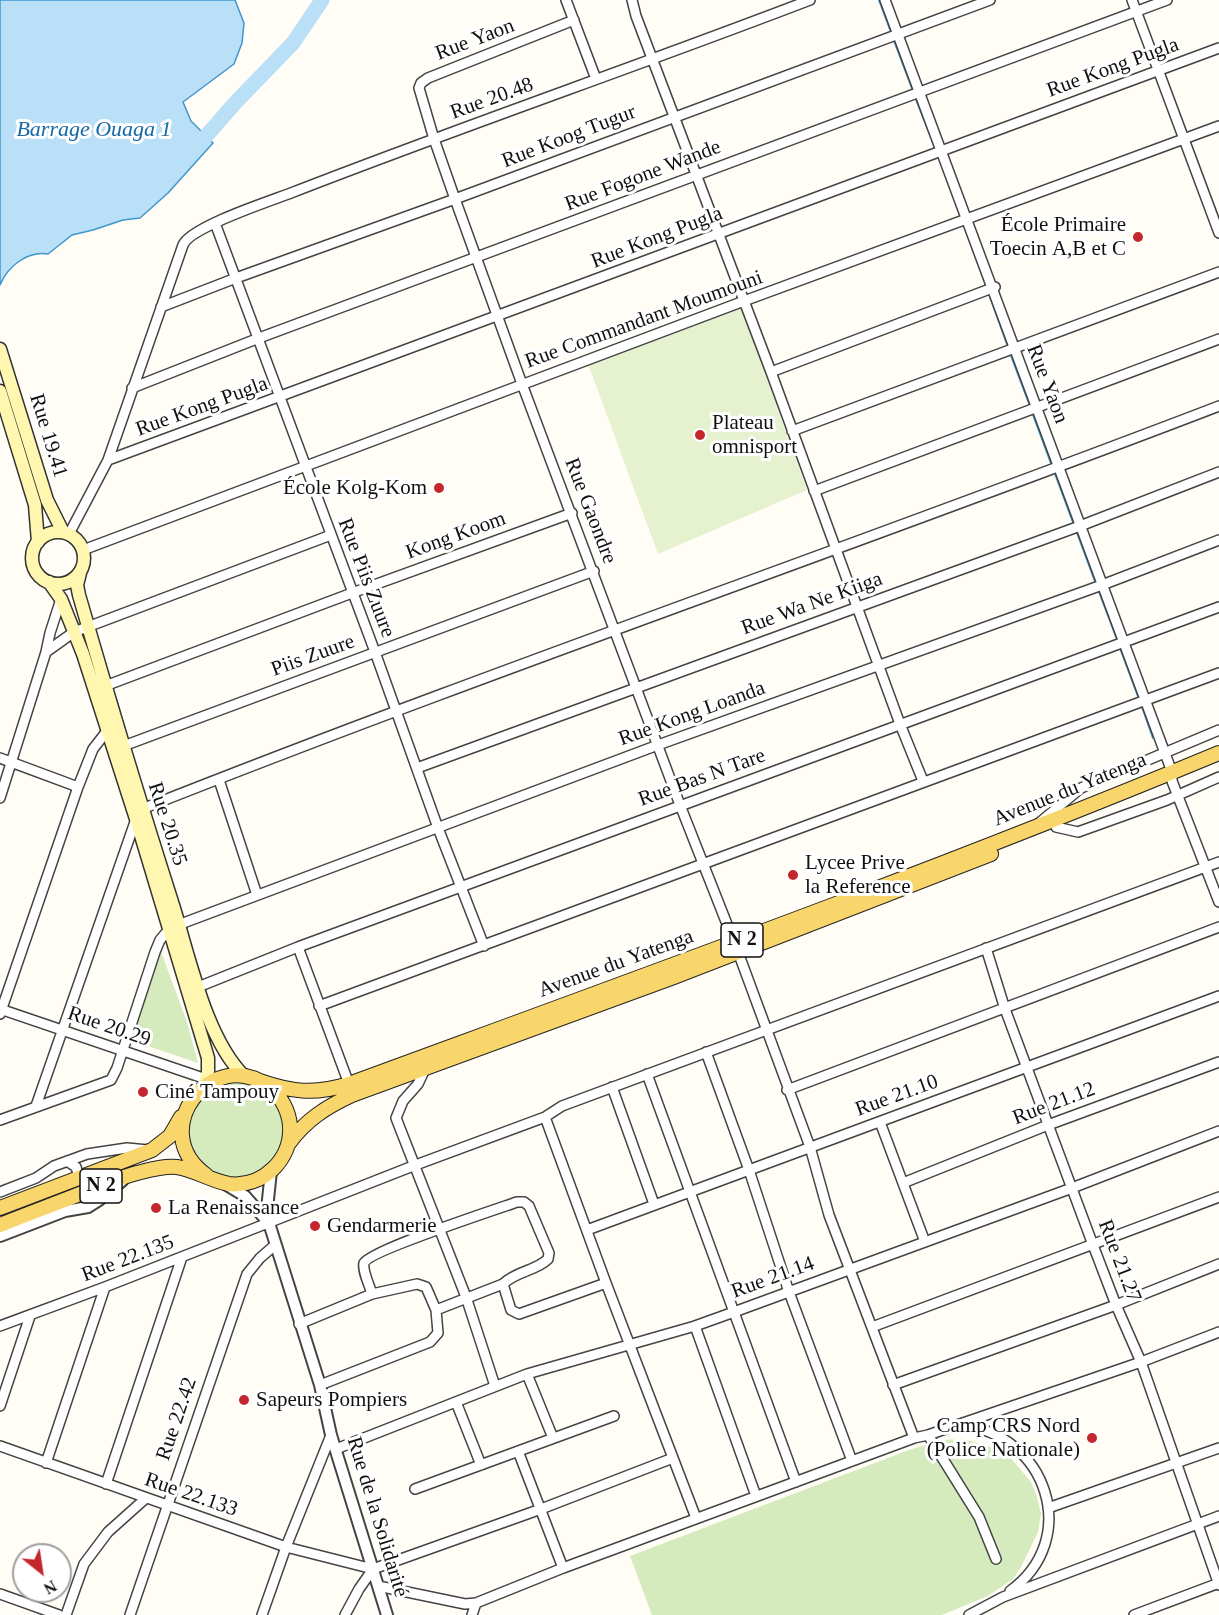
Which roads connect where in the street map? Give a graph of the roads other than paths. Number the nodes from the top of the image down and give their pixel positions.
1 (566, 0) edge
2 (632, 0) edge
3 (810, 0) edge
4 (885, 0) edge
5 (990, 0) edge
6 (1132, 0) edge
7 (1167, 0) edge
8 (799, 2) edge
9 (1137, 12) junction
10 (574, 21) junction
11 (897, 34) junction
12 (1219, 48) edge
13 (653, 58) junction
14 (1158, 71) junction
15 (423, 80) joint
16 (596, 80) junction
17 (918, 92) junction
18 (675, 116) junction
19 (1219, 126) edge
20 (434, 139) junction
21 (1184, 139) junction
22 (941, 151) junction
23 (696, 175) junction
24 (455, 199) junction
25 (966, 220) junction
26 (215, 223) junction
27 (1219, 233) edge
28 (719, 234) junction
29 (477, 258) junction
30 (1219, 272) edge
31 (236, 278) junction
32 (995, 287) junction
33 (744, 301) junction
34 (161, 307) junction
35 (498, 317) junction
36 (259, 338) junction
37 (1219, 339) edge
38 (0, 350) edge
39 (1015, 350) junction
40 (771, 372) junction
41 (522, 384) junction
42 (132, 388) junction
43 (0, 391) edge
44 (280, 397) junction
45 (1219, 406) edge
46 (1036, 408) junction
47 (792, 431) junction
48 (108, 460) junction
49 (305, 466) junction
50 (1059, 467) junction
51 (1219, 472) edge
52 (814, 491) junction
53 (572, 513) junction
54 (1080, 526) junction
55 (66, 533) junction
56 (331, 535) junction
57 (1219, 540) edge
58 (38, 542) junction
59 (835, 549) junction
60 (83, 550) junction
61 (594, 571) junction
62 (80, 573) junction
63 (49, 582) junction
64 (1102, 585) junction
65 (352, 593) junction
66 (61, 599) junction
67 (857, 607) junction
68 (1219, 607) edge
69 (88, 627) junction
70 (615, 630) junction
71 (74, 632) junction
72 (1123, 643) junction
73 (46, 652) junction
74 (375, 652) junction
75 (878, 665) junction
76 (1219, 673) edge
77 (105, 686) junction
78 (637, 687) junction
79 (1146, 701) junction
80 (396, 711) junction
81 (900, 724) junction
82 (1219, 730) edge
83 (107, 731) junction
84 (658, 745) junction
85 (118, 748) junction
86 (1219, 753) edge
87 (1165, 754) junction
88 (0, 758) edge
89 (13, 762) junction
90 (1219, 762) edge
91 (417, 768) junction
92 (1172, 777) junction
93 (1219, 777) edge
94 (219, 780) junction
95 (923, 782) junction
96 (78, 787) junction
97 (1178, 795) junction
98 (0, 798) edge
99 (680, 805) junction
100 (139, 814) junction
101 (1034, 827) junction
102 (1056, 827) junction
103 (438, 828) junction
104 (1219, 862) edge
105 (704, 864) junction
106 (1207, 867) junction
107 (461, 887) junction
108 (257, 895) junction
109 (1219, 902) edge
110 (174, 926) junction
111 (1219, 927) edge
112 (484, 945) junction
113 (298, 947) junction
114 (736, 947) junction
115 (986, 948) junction
116 (198, 987) junction
117 (1219, 996) edge
118 (319, 1006) junction
119 (1005, 1009) junction
120 (1, 1011) edge
121 (765, 1030) junction
122 (63, 1031) junction
123 (464, 1048) junction
124 (123, 1051) junction
125 (706, 1052) junction
126 (1219, 1062) edge
127 (1027, 1067) junction
128 (425, 1069) junction
129 (647, 1074) junction
130 (250, 1078) junction
131 (205, 1083) junction
132 (349, 1084) junction
133 (612, 1087) junction
134 (787, 1090) junction
135 (36, 1106) junction
136 (186, 1110) junction
137 (545, 1117) junction
138 (0, 1120) edge
139 (879, 1122) junction
140 (1048, 1125) junction
141 (1219, 1131) edge
142 (289, 1143) junction
143 (810, 1148) junction
144 (152, 1150) junction
145 (67, 1161) junction
146 (413, 1166) junction
147 (749, 1170) junction
148 (271, 1171) junction
149 (129, 1175) junction
150 (206, 1175) junction
151 (79, 1177) junction
152 (223, 1183) junction
153 (903, 1183) junction
154 (1072, 1188) junction
155 (0, 1192) edge
156 (690, 1192) junction
157 (1219, 1197) edge
158 (654, 1204) junction
159 (0, 1208) edge
160 (269, 1223) junction
161 (0, 1225) edge
162 (439, 1230) junction
163 (587, 1230) junction
164 (0, 1236) edge
165 (925, 1242) junction
166 (275, 1245) junction
167 (1093, 1245) junction
168 (182, 1257) junction
169 (1219, 1264) edge
170 (850, 1269) junction
171 (606, 1283) junction
172 (503, 1284) junction
173 (105, 1287) junction
174 (789, 1292) junction
175 (372, 1294) junction
176 (466, 1297) junction
177 (1116, 1305) junction
178 (436, 1310) junction
179 (734, 1312) junction
180 (30, 1316) junction
181 (299, 1324) junction
182 (0, 1326) edge
183 (695, 1326) junction
184 (872, 1327) junction
185 (1219, 1332) edge
186 (631, 1344) junction
187 (1141, 1362) junction
188 (527, 1374) junction
189 (320, 1385) junction
190 (893, 1385) junction
191 (495, 1386) junction
192 (456, 1402) junction
193 (0, 1406) edge
194 (614, 1416) dead end
195 (959, 1425) junction
196 (331, 1435) junction
197 (928, 1435) junction
198 (553, 1438) junction
199 (914, 1438) junction
200 (0, 1446) edge
201 (1219, 1448) edge
202 (336, 1449) junction
203 (518, 1451) junction
204 (673, 1458) junction
205 (852, 1461) junction
206 (46, 1463) junction
207 (1176, 1464) junction
208 (481, 1465) junction
209 (796, 1482) junction
210 (106, 1484) junction
211 (415, 1489) dead end
212 (756, 1496) junction
213 (146, 1498) junction
214 (167, 1505) junction
215 (1048, 1508) junction
216 (541, 1509) junction
217 (1219, 1516) edge
218 (696, 1518) junction
219 (1196, 1524) junction
220 (286, 1547) junction
221 (996, 1559) dead end
222 (563, 1568) junction
223 (373, 1569) junction
224 (1219, 1584) edge
225 (378, 1586) junction
226 (0, 1594) edge
227 (1003, 1597) junction
228 (476, 1603) junction
229 (979, 1613) edge
230 (60, 1615) edge
231 (66, 1615) edge
232 (130, 1615) edge
233 (262, 1615) edge
234 (345, 1615) edge
235 (387, 1615) edge
236 (472, 1615) edge
237 (969, 1615) edge
238 (1134, 1615) edge

1 - 10 street
2 - 13 street
3 - 8 street, Rue 20.48
4 - 11 street, Rue Yaon
5 - 11 street, Rue Koog Tugur
6 - 9 street
7 - 9 street, Rue Fogone Wande
8 - 13 street, Rue 20.48
9 - 14 street
9 - 17 street, Rue Fogone Wande
10 - 15 street, Rue Yaon
10 - 16 street
11 - 17 street, Rue Yaon
11 - 18 street, Rue Koog Tugur
12 - 14 street, Rue Kong Pugla
13 - 16 street, Rue 20.48
13 - 18 street
14 - 21 street
14 - 22 street, Rue Kong Pugla
15 - 20 street, Rue Gaondre
16 - 20 street, Rue 20.48
17 - 22 street, Rue Yaon
17 - 23 street, Rue Fogone Wande
18 - 23 street
18 - 24 street, Rue Koog Tugur
19 - 21 street, Rue Commandant Moumouni
20 - 24 street, Rue Gaondre
20 - 26 street, Rue 20.48
21 - 25 street, Rue Commandant Moumouni
21 - 27 street
22 - 25 street, Rue Yaon
22 - 28 street, Rue Kong Pugla
23 - 28 street
23 - 29 street, Rue Fogone Wande
24 - 29 street, Rue Gaondre
24 - 31 street, Rue Koog Tugur
25 - 32 street, Rue Yaon
25 - 33 street, Rue Commandant Moumouni
26 - 31 street, Rue Piis Zuure
26 - 34 street, Rue 20.48
28 - 33 street
28 - 35 street, Rue Kong Pugla
29 - 35 street, Rue Gaondre
29 - 36 street, Rue Fogone Wande
30 - 39 street
31 - 34 street, Rue Koog Tugur
31 - 36 street, Rue Piis Zuure
32 - 39 street, Rue Yaon
32 - 40 street
33 - 40 street
33 - 41 street, Rue Commandant Moumouni
34 - 42 street
35 - 41 street, Rue Gaondre
35 - 44 street, Rue Kong Pugla
36 - 42 street, Rue Fogone Wande
36 - 44 street, Rue Piis Zuure
37 - 46 street
38 - 55 main road, Rue 19.41
39 - 46 street, Rue Yaon
39 - 47 street
40 - 47 street
41 - 49 street, Rue Commandant Moumouni
41 - 53 street, Rue Gaondre
42 - 48 street
43 - 58 main road, Rue 19.41
44 - 48 street, Rue Kong Pugla
44 - 49 street, Rue Piis Zuure
45 - 50 street
46 - 50 street, Rue Yaon
46 - 52 street
47 - 52 street
48 - 55 street
49 - 56 street, Rue Piis Zuure
49 - 60 street, Rue Commandant Moumouni
50 - 54 street, Rue Yaon
50 - 59 street
51 - 54 street, Rue Wa Ne Kiiga
52 - 59 street
53 - 61 street, Rue Gaondre
53 - 65 street, Kong Koom
54 - 64 street, Rue Yaon
54 - 67 street, Rue Wa Ne Kiiga
55 - 58 main road
55 - 60 main road
56 - 65 street, Rue Piis Zuure
56 - 69 street
57 - 64 street, Rue Kong Loanda
58 - 63 main road
59 - 67 street
59 - 70 street
60 - 62 main road
61 - 70 street, Rue Gaondre
61 - 74 street, Piis Zuure
62 - 63 main road
62 - 69 main road, Rue 20.35
63 - 66 main road, Rue 20.35
64 - 72 street, Rue Yaon
64 - 75 street, Rue Kong Loanda
65 - 74 street, Rue Piis Zuure
65 - 77 street, Kong Koom
66 - 71 main road, Rue 20.35
66 - 73 street
67 - 75 street
67 - 78 street, Rue Wa Ne Kiiga
68 - 72 street, Rue Bas N Tare
69 - 71 street
69 - 77 main road, Rue 20.35
70 - 78 street, Rue Gaondre
70 - 80 street
71 - 73 street
71 - 83 main road, Rue 20.35
72 - 79 street, Rue Yaon
72 - 81 street, Rue Bas N Tare
73 - 89 street
74 - 80 street, Rue Piis Zuure
74 - 85 street, Piis Zuure
75 - 81 street
75 - 84 street, Rue Kong Loanda
76 - 79 street
77 - 85 main road, Rue 20.35
78 - 84 street, Rue Gaondre
78 - 91 street, Rue Wa Ne Kiiga
79 - 87 street, Rue Yaon
79 - 95 street
80 - 91 street, Rue Piis Zuure
80 - 94 street
81 - 95 street
81 - 99 street, Rue Bas N Tare
82 - 87 street
83 - 85 main road, Rue 20.35
83 - 96 street
84 - 99 street, Rue Gaondre
84 - 103 street, Rue Kong Loanda
85 - 100 main road, Rue 20.35
86 - 92 main road, Avenue du Yatenga / N 2
87 - 92 street, Rue Yaon
87 - 101 street
88 - 89 street
89 - 96 street
89 - 98 street
90 - 92 main road, Avenue du Yatenga / N 2
91 - 103 street, Rue Piis Zuure
92 - 97 street, Rue Yaon
92 - 101 main road, Avenue du Yatenga / N 2
92 - 102 main road, Avenue du Yatenga / N 2
93 - 97 street
94 - 100 street
94 - 108 street
95 - 105 street
96 - 120 street
97 - 102 street
97 - 106 street, Rue Yaon
99 - 105 street, Rue Gaondre
99 - 107 street, Rue Bas N Tare
100 - 110 main road, Rue 20.35
100 - 122 street
101 - 114 main road, Avenue du Yatenga / N 2
102 - 114 main road, Avenue du Yatenga / N 2
103 - 107 street, Rue Piis Zuure
103 - 108 street, Rue Kong Loanda
104 - 106 street, Rue 22.135
105 - 112 street
105 - 114 street, Rue Gaondre
106 - 109 street, Rue Yaon
106 - 115 street, Rue 22.135
107 - 112 street, Rue Piis Zuure
107 - 113 street, Rue Bas N Tare
108 - 110 street, Rue Kong Loanda
110 - 116 main road, Rue 20.35
110 - 124 street
110 - 131 main road, Rue 20.35
111 - 119 street
112 - 118 street
113 - 116 street, Rue Bas N Tare
113 - 118 street
114 - 121 street, Rue Gaondre
114 - 123 main road, Avenue du Yatenga / N 2
115 - 119 street, Rue 21.27
115 - 121 street, Rue 22.135
116 - 130 main road, Rue 20.35
117 - 127 street, Rue 21.10
118 - 132 street
119 - 127 street, Rue 21.27
119 - 134 street
120 - 122 street, Rue 20.29
121 - 125 street, Rue 22.135
121 - 134 street, Rue Gaondre
122 - 124 street, Rue 20.29
122 - 135 street
123 - 128 main road, Avenue du Yatenga / N 2
123 - 132 main road, Avenue du Yatenga / N 2
124 - 131 street, Rue 20.29
124 - 135 street
125 - 129 street, Rue 22.135
125 - 147 street
126 - 140 street, Rue 21.12
127 - 139 street, Rue 21.10
127 - 140 street, Rue 21.27
128 - 142 main road, Avenue du Yatenga / N 2
128 - 146 street
129 - 133 street, Rue 22.135
129 - 156 street
130 - 131 main road, N 2
130 - 132 main road, Avenue du Yatenga / N 2
130 - 142 main road
131 - 136 main road, N 2
133 - 137 street, Rue 22.135
133 - 158 street
134 - 143 street, Rue Gaondre
135 - 138 street
136 - 144 main road, N 2
136 - 150 main road, N 2
137 - 146 street, Rue 22.135
137 - 163 street
139 - 143 street, Rue 21.10
139 - 153 street
140 - 153 street, Rue 21.12
140 - 154 street, Rue 21.27
141 - 154 street, Rue 21.14
142 - 148 main road, N 2
143 - 147 street, Rue 21.10
143 - 170 street, Rue Gaondre
144 - 145 street
144 - 151 main road, N 2
145 - 151 street
145 - 155 street
146 - 160 street, Rue 22.135
146 - 162 street
147 - 156 street, Rue 21.10
147 - 174 street
148 - 152 main road, N 2
148 - 160 street, Rue de la Solidarité
149 - 150 main road, N 2
149 - 161 main road, N 2
149 - 164 street
150 - 152 main road, N 2
151 - 159 main road, N 2
152 - 160 street, Rue de la Solidarité
153 - 165 street
154 - 165 street, Rue 21.14
154 - 167 street, Rue 21.27
156 - 158 street, Rue 21.10
156 - 179 street
157 - 167 street
158 - 163 street, Rue 21.10
160 - 166 street, Rue de la Solidarité
160 - 168 street, Rue 22.135
162 - 172 street
162 - 175 street
162 - 176 street
163 - 171 street
165 - 170 street, Rue 21.14
166 - 181 street, Rue de la Solidarité
166 - 214 street, Rue 22.42
167 - 177 street, Rue 21.27
167 - 184 street
168 - 173 street, Rue 22.135
168 - 210 street
169 - 177 street
170 - 174 street, Rue 21.14
170 - 184 street, Rue Gaondre
171 - 172 street
171 - 186 street
172 - 176 street
173 - 180 street, Rue 22.135
173 - 206 street
174 - 179 street, Rue 21.14
174 - 205 street
175 - 178 street
175 - 181 street
176 - 178 street
176 - 191 street
177 - 187 street, Rue 21.27
177 - 190 street
178 - 189 street
179 - 183 street, Rue 21.14
179 - 209 street
180 - 182 street, Rue 22.135
180 - 193 street
181 - 189 street, Rue de la Solidarité
183 - 186 street, Rue 21.14
183 - 212 street
184 - 190 street, Rue Gaondre
185 - 187 street
186 - 188 street, Rue 21.14
186 - 204 street
187 - 195 street
187 - 207 street, Rue 21.27
188 - 191 street, Rue 21.14
188 - 198 street
189 - 196 street, Rue de la Solidarité
190 - 199 street, Rue Gaondre
191 - 192 street, Rue 21.14
192 - 202 street, Rue 21.14
192 - 208 street
194 - 198 street
195 - 197 street
195 - 215 street
196 - 202 street, Rue de la Solidarité
196 - 220 street
197 - 199 street
197 - 221 street
198 - 203 street
199 - 205 street
200 - 206 street, Rue 22.133
201 - 207 street
202 - 223 street, Rue de la Solidarité
203 - 208 street
203 - 216 street
204 - 216 street
204 - 218 street
205 - 209 street
206 - 210 street, Rue 22.133
207 - 215 street
207 - 219 street, Rue 21.27
208 - 211 street
209 - 212 street
210 - 213 street, Rue 22.133
212 - 218 street
213 - 214 street, Rue 22.133
213 - 231 street
214 - 220 street, Rue 22.133
214 - 232 street, Rue 22.42
215 - 227 street
216 - 222 street
216 - 223 street
217 - 219 street
218 - 222 street
219 - 224 street, Rue 21.27
219 - 227 street
220 - 223 street, Rue 22.133
220 - 233 street
222 - 228 street
223 - 225 street, Rue de la Solidarité
223 - 234 street
224 - 238 street
225 - 228 street
225 - 235 street, Rue de la Solidarité
226 - 230 street
227 - 229 street
228 - 236 street
229 - 237 street

